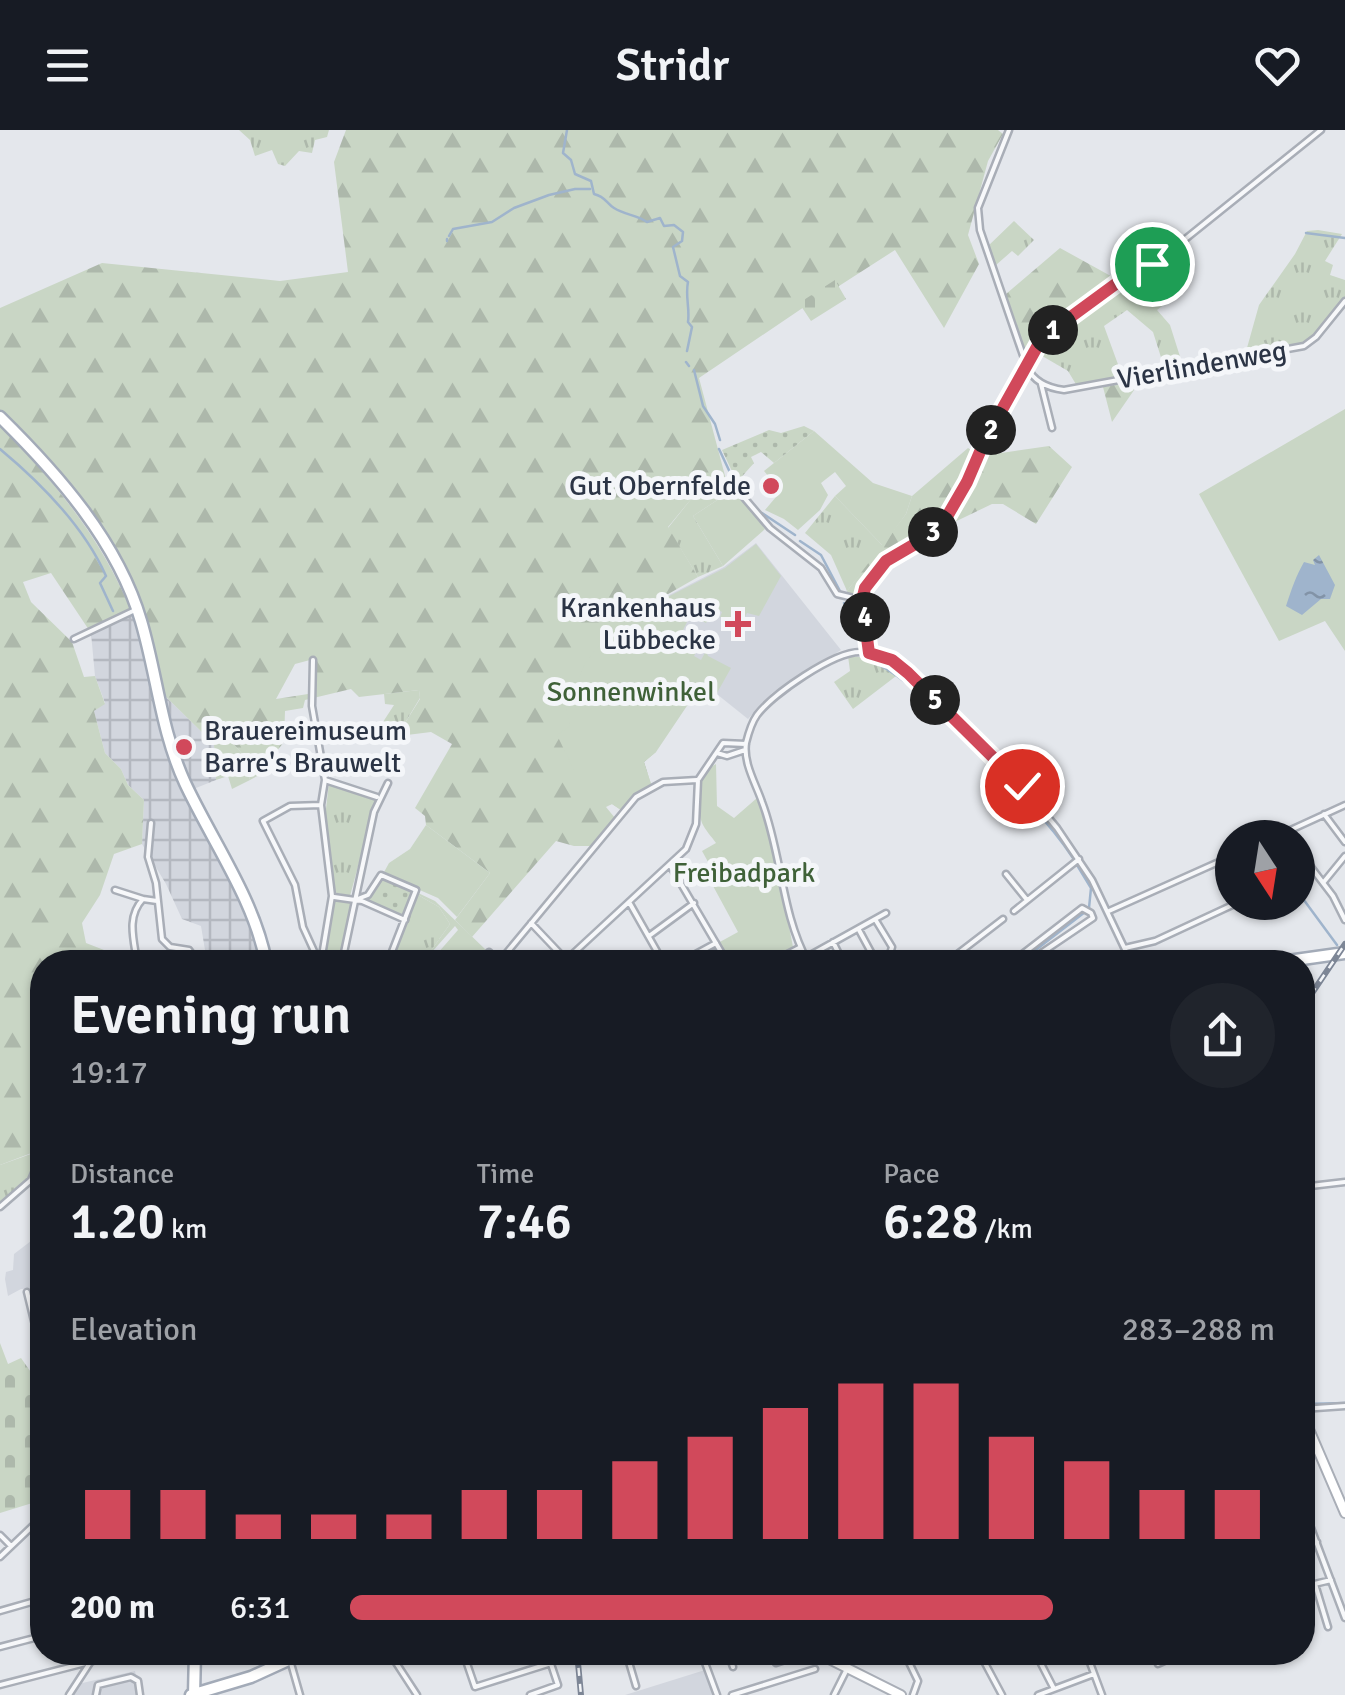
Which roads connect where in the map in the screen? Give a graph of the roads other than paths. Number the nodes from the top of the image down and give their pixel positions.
1 (1009, 130) edge
2 (1320, 130) edge
3 (1345, 301) edge
4 (1027, 367) junction
5 (1040, 383) junction
6 (0, 417) edge
7 (1052, 428) dead end
8 (735, 487) dead end
9 (862, 600) junction
10 (138, 610) junction
11 (74, 639) dead end
12 (869, 653) junction
13 (314, 660) dead end
14 (746, 747) junction
15 (717, 753) junction
16 (326, 780) junction
17 (698, 780) junction
18 (388, 783) dead end
19 (378, 798) junction
20 (321, 804) junction
21 (1345, 805) edge
22 (1324, 814) junction
23 (1313, 820) edge
24 (151, 823) dead end
25 (1345, 842) edge
26 (1345, 856) edge
27 (1079, 859) junction
28 (670, 864) junction
29 (1215, 864) edge
30 (1315, 872) edge
31 (1006, 874) dead end
32 (1324, 883) junction
33 (115, 890) dead end
34 (332, 896) junction
35 (143, 899) junction
36 (354, 899) junction
37 (1027, 900) junction
38 (157, 901) junction
39 (630, 902) junction
40 (694, 903) junction
41 (1014, 911) dead end
42 (1108, 911) junction
43 (886, 912) dead end
44 (1215, 913) edge
45 (875, 919) junction
46 (1003, 919) dead end
47 (404, 920) junction
48 (1345, 920) edge
49 (530, 924) junction
50 (858, 928) junction
51 (649, 936) junction
52 (833, 942) junction
53 (716, 943) junction
54 (800, 948) joint
55 (1125, 948) joint
56 (136, 950) edge
57 (189, 950) edge
58 (262, 950) edge
59 (315, 950) edge
60 (322, 950) edge
61 (344, 950) edge
62 (393, 950) edge
63 (509, 950) edge
64 (555, 950) edge
65 (579, 950) edge
66 (657, 950) edge
67 (703, 950) edge
68 (720, 950) edge
69 (796, 950) edge
70 (821, 950) edge
71 (837, 950) edge
72 (870, 950) edge
73 (891, 950) edge
74 (963, 950) edge
75 (1028, 950) edge
76 (1046, 950) edge
77 (1342, 953) edge
78 (1315, 957) edge
79 (30, 1181) edge
80 (1345, 1182) edge
81 (1315, 1185) edge
82 (0, 1207) edge
83 (27, 1292) dead end
84 (30, 1304) edge
85 (1345, 1406) edge
86 (1315, 1409) edge
87 (1315, 1442) edge
88 (1345, 1513) edge
89 (30, 1528) edge
90 (0, 1535) edge
91 (1315, 1537) edge
92 (1317, 1542) joint
93 (11, 1546) junction
94 (0, 1558) edge
95 (1331, 1580) junction
96 (1315, 1584) joint
97 (30, 1602) edge
98 (0, 1611) edge
99 (1345, 1618) edge
100 (1328, 1627) dead end
101 (30, 1639) edge
102 (0, 1647) edge
103 (80, 1665) edge
104 (90, 1665) edge
105 (196, 1665) edge
106 (278, 1665) edge
107 (291, 1665) edge
108 (399, 1665) edge
109 (467, 1665) edge
110 (545, 1665) edge
111 (552, 1665) edge
112 (630, 1665) edge
113 (708, 1665) edge
114 (837, 1665) edge
115 (910, 1665) edge
116 (986, 1665) edge
117 (1042, 1665) edge
118 (1091, 1665) edge
119 (815, 1668) dead end
120 (846, 1670) junction
121 (1094, 1674) junction
122 (79, 1682) junction
123 (0, 1685) edge
124 (636, 1686) dead end
125 (95, 1688) junction
126 (1053, 1688) junction
127 (197, 1694) edge
128 (838, 1694) edge
129 (70, 1695) edge
130 (96, 1695) edge
131 (140, 1695) edge
132 (300, 1695) edge
133 (417, 1695) edge
134 (530, 1695) edge
135 (717, 1695) edge
136 (732, 1695) edge
137 (901, 1695) edge
138 (912, 1695) edge
139 (1002, 1695) edge
140 (1038, 1695) edge
141 (1102, 1695) edge

1 - 4 street
2 - 4 street
3 - 5 street, Vierlindenweg
4 - 5 street
4 - 9 street
5 - 7 street
6 - 10 main road
8 - 9 street
9 - 12 street
10 - 11 street
10 - 58 main road
12 - 14 street
12 - 27 street
13 - 16 street
14 - 15 street
14 - 15 street
14 - 54 street
15 - 17 street
16 - 19 street
16 - 20 street
17 - 28 street
17 - 49 street
18 - 19 street
19 - 36 street
20 - 34 street
20 - 59 street
21 - 22 street
22 - 23 street
22 - 25 street
24 - 38 street
26 - 32 street
27 - 37 street
27 - 42 street
28 - 39 street
28 - 40 street
29 - 42 street
30 - 32 street
31 - 37 street
32 - 48 street
33 - 35 street
34 - 36 street
34 - 60 street
35 - 38 street
35 - 56 street
36 - 47 street
36 - 47 street
36 - 61 street
37 - 41 street
38 - 57 street
39 - 51 street
39 - 65 street
40 - 51 street
40 - 53 street
42 - 55 street
43 - 45 street
44 - 55 street
45 - 50 street
45 - 73 street
46 - 74 street
47 - 62 street
49 - 63 street
49 - 64 street
50 - 52 street
50 - 72 street
51 - 66 street
52 - 70 street
52 - 71 street
53 - 67 street
53 - 68 street
54 - 69 street
75 - 76 street
77 - 78 main road
79 - 82 street
80 - 81 street
83 - 84 street
85 - 86 street
87 - 88 main road
89 - 93 street
90 - 93 street
91 - 92 street
92 - 95 street
93 - 94 street
95 - 96 street
95 - 99 street
96 - 100 street
97 - 98 street
101 - 102 street
103 - 123 street
104 - 122 street
105 - 127 main road
106 - 127 main road
107 - 132 street
108 - 133 street
109 - 110 street
111 - 134 street
112 - 124 street
113 - 135 street
114 - 120 main road
115 - 138 street
116 - 139 street
117 - 126 street
118 - 121 street
119 - 136 street
120 - 128 street
120 - 137 main road
121 - 126 street
121 - 141 street
122 - 125 street
122 - 129 street
125 - 130 street
125 - 131 street
126 - 140 street

